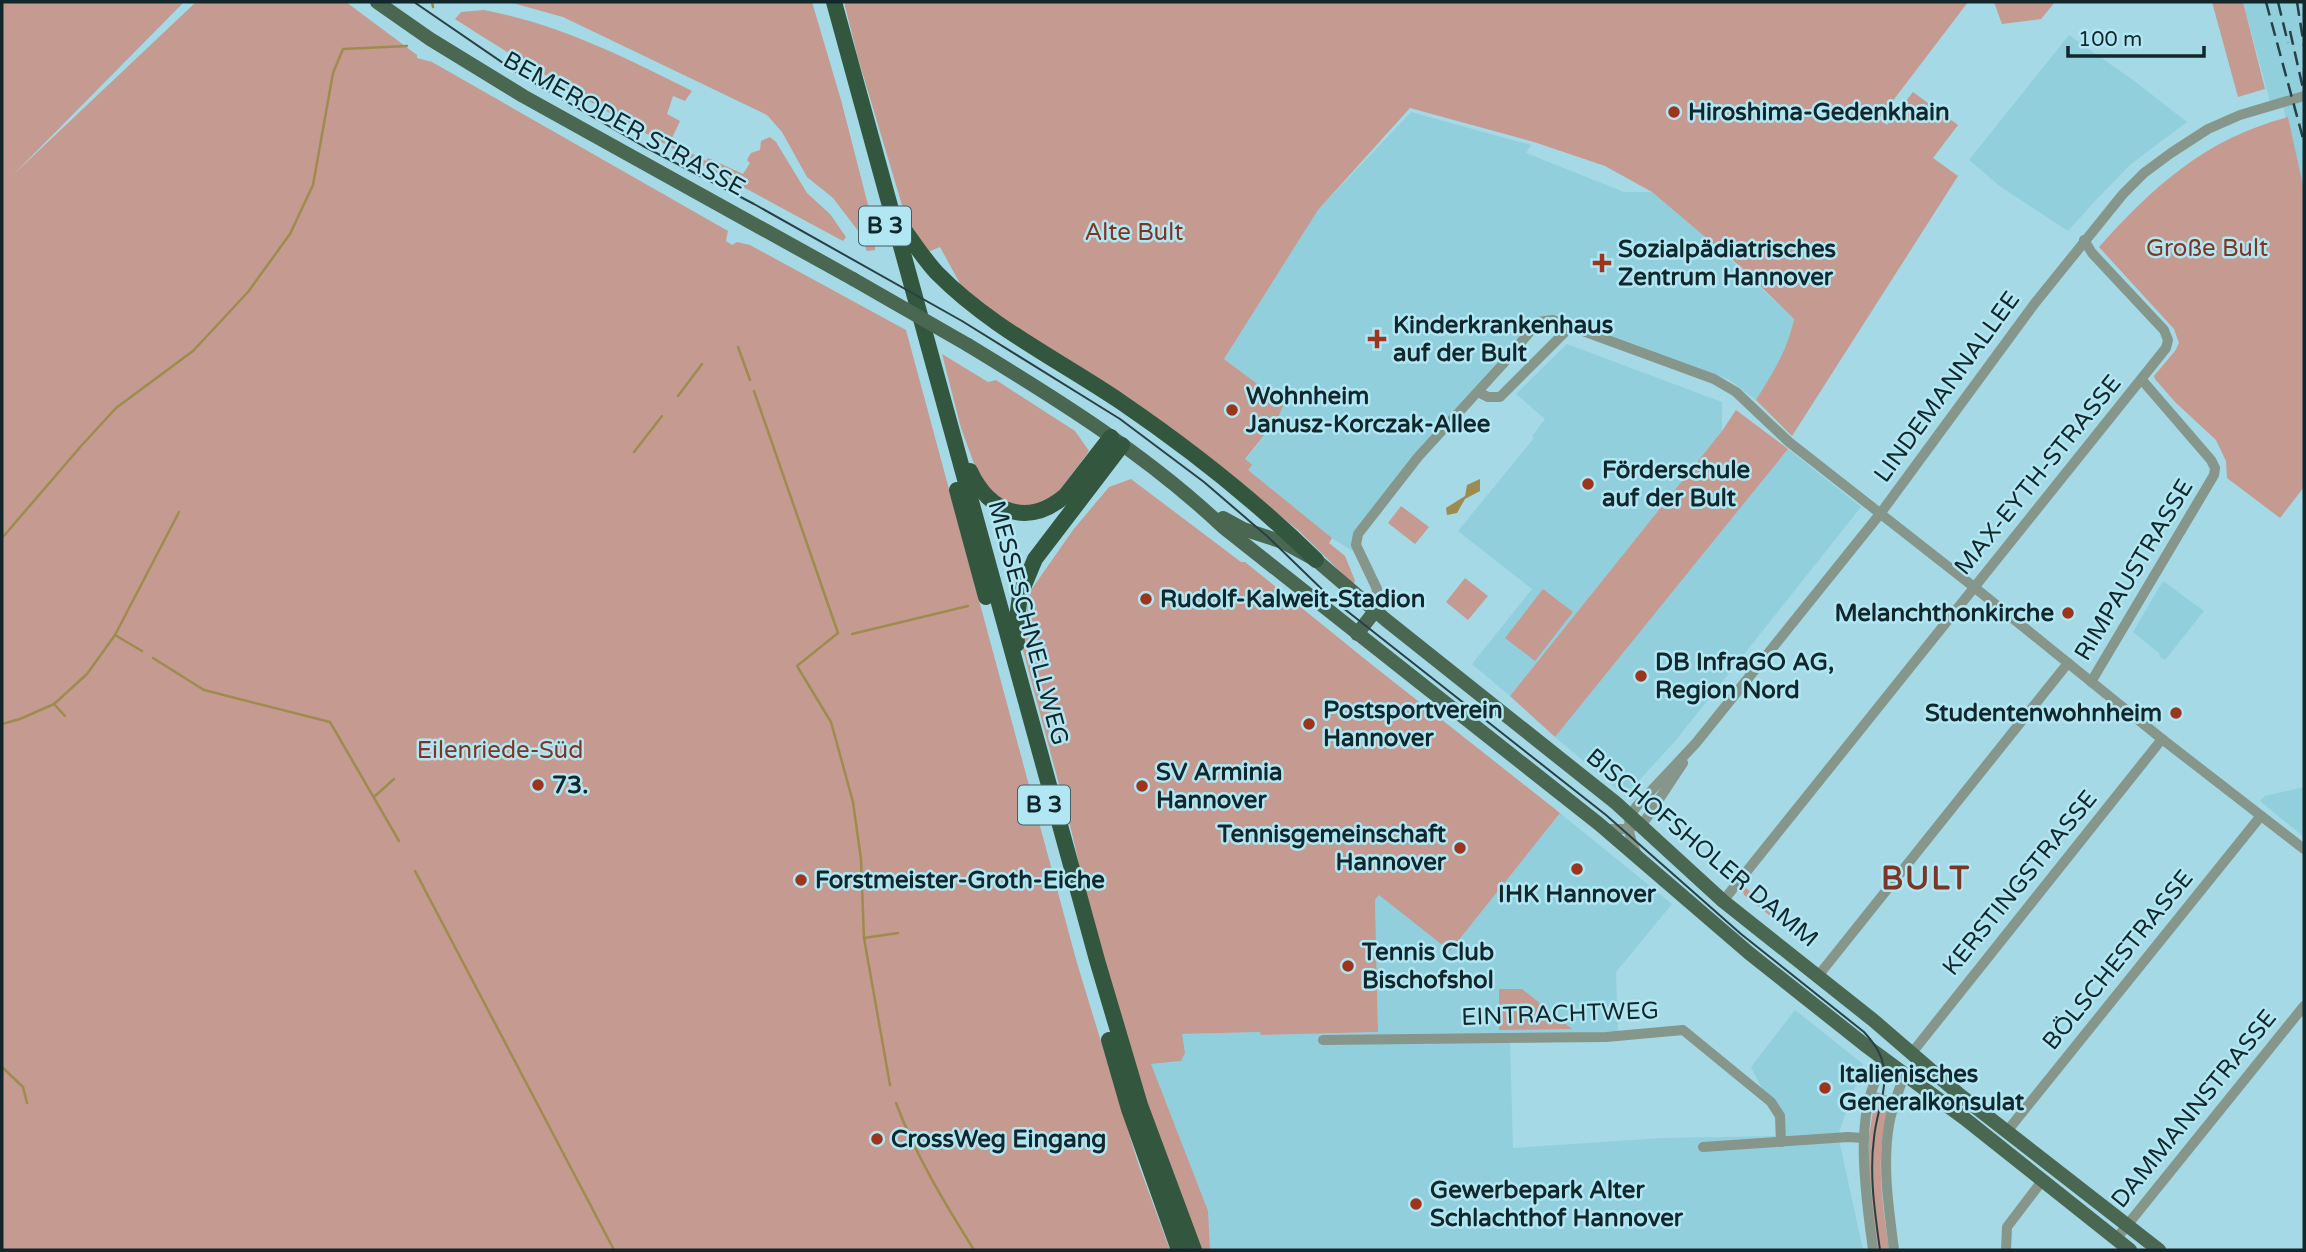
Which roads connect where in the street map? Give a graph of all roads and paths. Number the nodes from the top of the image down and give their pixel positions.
1 (377, 2) edge
2 (823, 2) edge
3 (834, 2) edge
4 (2304, 96) edge
5 (892, 213) junction
6 (2084, 240) junction
7 (1570, 327) junction
8 (968, 345) joint
9 (2142, 380) junction
10 (1478, 391) junction
11 (952, 432) junction
12 (1116, 441) junction
13 (1200, 505) junction
14 (1880, 514) junction
15 (1316, 560) junction
16 (1974, 587) junction
17 (1375, 611) junction
18 (1357, 634) junction
19 (2068, 663) junction
20 (2091, 682) junction
21 (1022, 687) junction
22 (2162, 739) junction
23 (1696, 743) junction
24 (2260, 817) junction
25 (1632, 823) junction
26 (1605, 829) junction
27 (2304, 849) edge
28 (1639, 858) junction
29 (1723, 901) junction
30 (1818, 976) junction
31 (2304, 1006) edge
32 (1324, 1040) dead end
33 (1911, 1054) junction
34 (1889, 1062) junction
35 (1905, 1073) junction
36 (2008, 1130) junction
37 (1864, 1138) junction
38 (1781, 1142) junction
39 (1703, 1147) dead end
40 (2042, 1181) junction
41 (2127, 1225) junction
42 (2116, 1239) junction
43 (1179, 1250) edge
44 (1194, 1250) edge
45 (1873, 1250) edge
46 (1894, 1250) edge
47 (2006, 1250) edge
48 (2130, 1250) edge
49 (2159, 1250) edge

1 - 8 main road, BEMERODER STRASSE, bridge
2 - 43 highway, MESSESCHNELLWEG / B 3
3 - 5 highway, MESSESCHNELLWEG / B 3
4 - 6 street, LINDEMANNALLEE
5 - 11 highway, MESSESCHNELLWEG / B 3
5 - 15 highway
6 - 9 street, MAX-EYTH-STRASSE
6 - 14 street, LINDEMANNALLEE
7 - 10 street
7 - 10 street
7 - 14 street
8 - 12 main road, BISCHOFSHOLER DAMM
9 - 16 street, MAX-EYTH-STRASSE
9 - 20 street, RIMPAUSTRASSE
10 - 17 street
11 - 12 highway
11 - 21 highway, MESSESCHNELLWEG / B 3
12 - 13 main road, BISCHOFSHOLER DAMM
12 - 21 highway
13 - 15 main road, BISCHOFSHOLER DAMM
13 - 18 main road, BISCHOFSHOLER DAMM
14 - 16 street
14 - 23 street, LINDEMANNALLEE
15 - 17 main road, BISCHOFSHOLER DAMM
16 - 19 street
16 - 29 street, MAX-EYTH-STRASSE
17 - 18 main road
17 - 25 main road, BISCHOFSHOLER DAMM
18 - 26 main road, BISCHOFSHOLER DAMM
19 - 20 street
19 - 30 street
20 - 22 street
21 - 44 highway, MESSESCHNELLWEG / B 3
22 - 24 street
22 - 33 street, KERSTINGSTRASSE
23 - 25 street, LINDEMANNALLEE
23 - 25 street, LINDEMANNALLEE
24 - 27 street
24 - 36 street, BÖLSCHESTRASSE
25 - 26 street
25 - 28 street
25 - 29 main road, BISCHOFSHOLER DAMM
26 - 28 main road, BISCHOFSHOLER DAMM
28 - 34 main road, BISCHOFSHOLER DAMM
29 - 30 main road, BISCHOFSHOLER DAMM
30 - 33 main road, BISCHOFSHOLER DAMM
31 - 41 street, DAMMANNSTRASSE
32 - 38 street, EINTRACHTWEG
33 - 34 main road
33 - 35 main road
33 - 36 main road, BISCHOFSHOLER DAMM
34 - 35 main road, BISCHOFSHOLER DAMM
34 - 37 street
35 - 40 main road, BISCHOFSHOLER DAMM
35 - 46 street
36 - 41 main road, BISCHOFSHOLER DAMM
37 - 38 street
37 - 45 street
38 - 39 street
40 - 42 main road, BISCHOFSHOLER DAMM
40 - 47 street
41 - 42 street, DAMMANNSTRASSE
41 - 49 main road, BISCHOFSHOLER DAMM
42 - 48 main road, BISCHOFSHOLER DAMM

